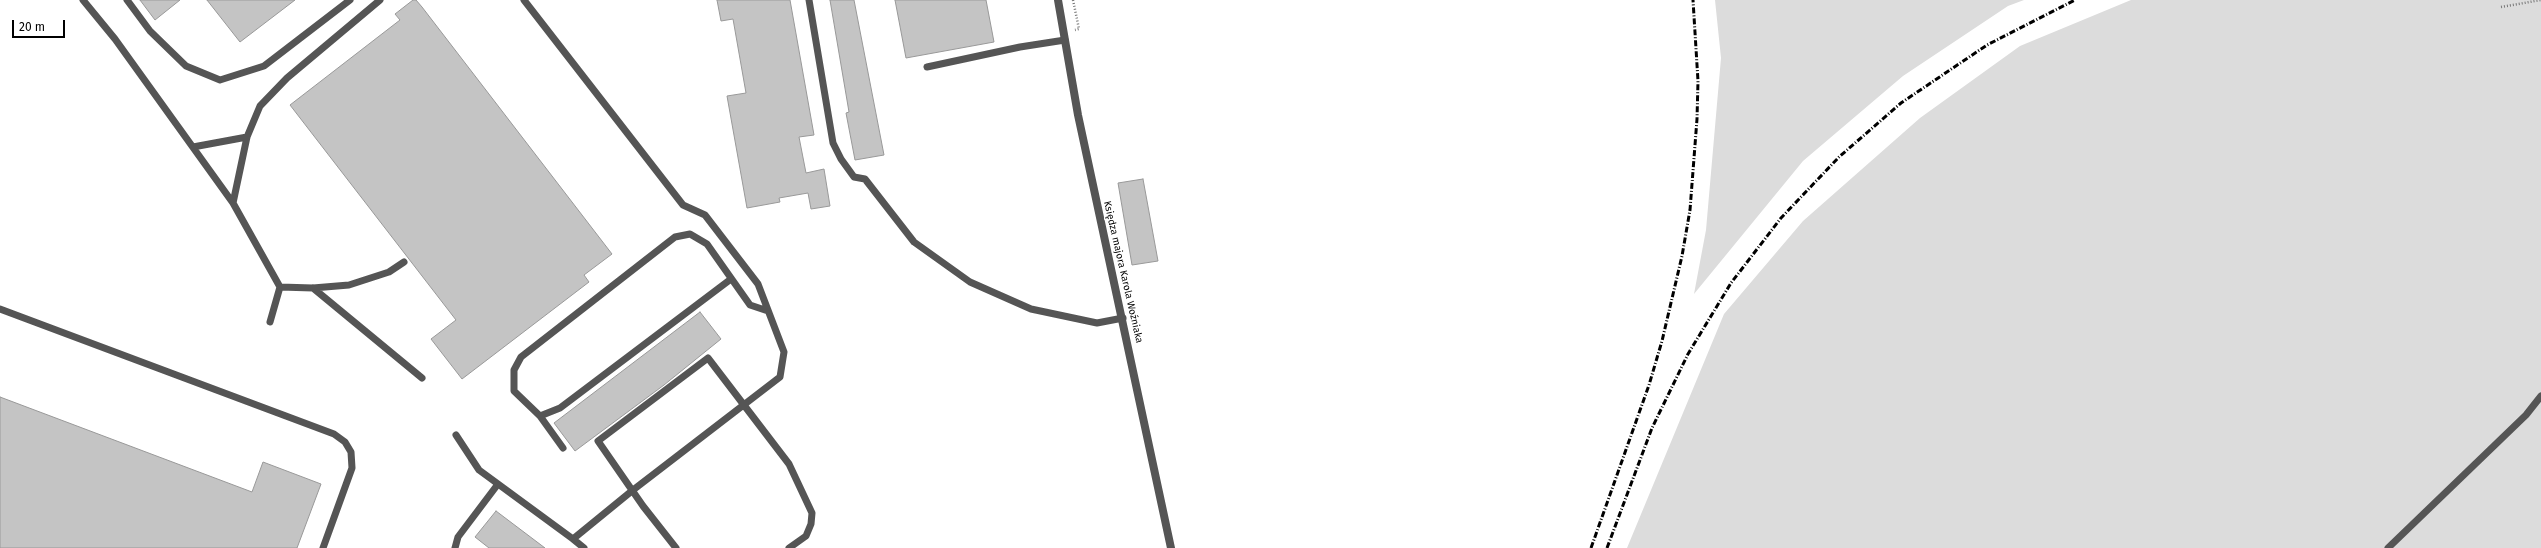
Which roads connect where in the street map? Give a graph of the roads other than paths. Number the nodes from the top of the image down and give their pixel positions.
1 (83, 0) edge
2 (126, 0) edge
3 (350, 0) edge
4 (380, 0) edge
5 (524, 0) edge
6 (809, 0) edge
7 (1058, 0) edge
8 (1065, 40) junction
9 (927, 67) dead end
10 (247, 137) junction
11 (193, 147) junction
12 (233, 203) junction
13 (404, 262) dead end
14 (731, 279) junction
15 (280, 288) junction
16 (313, 288) junction
17 (0, 309) edge
18 (768, 311) junction
19 (1123, 318) junction
20 (270, 322) dead end
21 (422, 378) dead end
22 (2541, 396) edge
23 (746, 406) junction
24 (540, 416) junction
25 (456, 435) dead end
26 (563, 448) dead end
27 (498, 484) junction
28 (632, 490) junction
29 (573, 539) junction
30 (323, 548) edge
31 (455, 548) edge
32 (584, 548) edge
33 (676, 548) edge
34 (789, 548) edge
35 (1171, 548) edge
36 (2388, 548) edge

1 - 11 lane
2 - 3 lane
4 - 10 lane
5 - 18 lane
6 - 19 lane
7 - 8 street, Księdza majora Karola Woźniaka
8 - 9 lane
8 - 19 street, Księdza majora Karola Woźniaka
10 - 11 lane
10 - 12 lane
11 - 12 lane
12 - 15 lane
13 - 16 lane
14 - 18 lane
14 - 24 lane
14 - 24 lane
15 - 16 lane
15 - 20 lane
16 - 21 lane
17 - 30 lane
18 - 23 lane
19 - 35 street, Księdza majora Karola Woźniaka
22 - 36 lane
23 - 28 lane
23 - 28 lane
23 - 34 lane
24 - 26 lane
25 - 27 lane
27 - 29 lane
27 - 31 lane
28 - 29 lane
28 - 33 lane
29 - 32 lane

